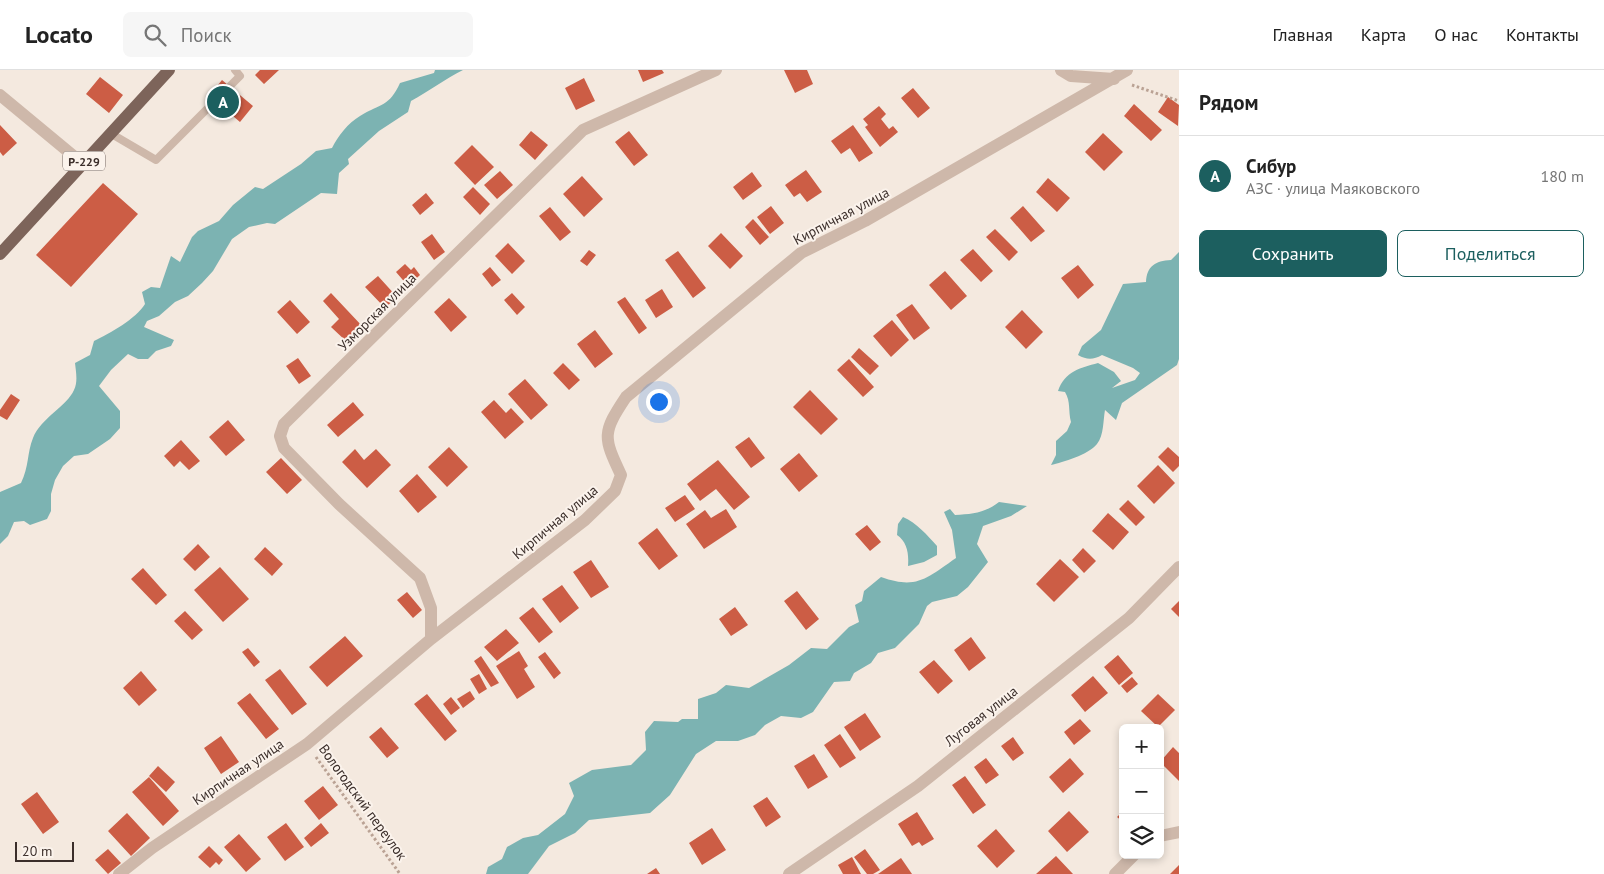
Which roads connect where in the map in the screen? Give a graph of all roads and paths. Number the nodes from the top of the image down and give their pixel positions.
1 (169, 70) edge
2 (235, 70) edge
3 (716, 70) edge
4 (1061, 70) edge
5 (1127, 70) edge
6 (1114, 78) junction
7 (0, 95) edge
8 (1179, 101) edge
9 (110, 133) junction
10 (82, 163) junction
11 (0, 254) edge
12 (1179, 567) edge
13 (431, 639) junction
14 (306, 744) junction
15 (1179, 832) edge
16 (1164, 835) edge
17 (1130, 859) edge
18 (119, 874) edge
19 (400, 874) edge
20 (789, 874) edge
21 (1115, 874) edge

1 - 9 main road, Р-229
2 - 9 lane
3 - 13 street, Узморская улица
4 - 6 street
5 - 6 street, Кирпичная улица
6 - 8 path
6 - 13 street, Кирпичная улица
7 - 10 street
9 - 10 main road, Р-229
10 - 11 main road, Р-229
12 - 20 street, Луговая улица
13 - 14 street, Кирпичная улица
14 - 18 street, Кирпичная улица
14 - 19 path, Вологодский переулок
15 - 16 street
17 - 21 street

